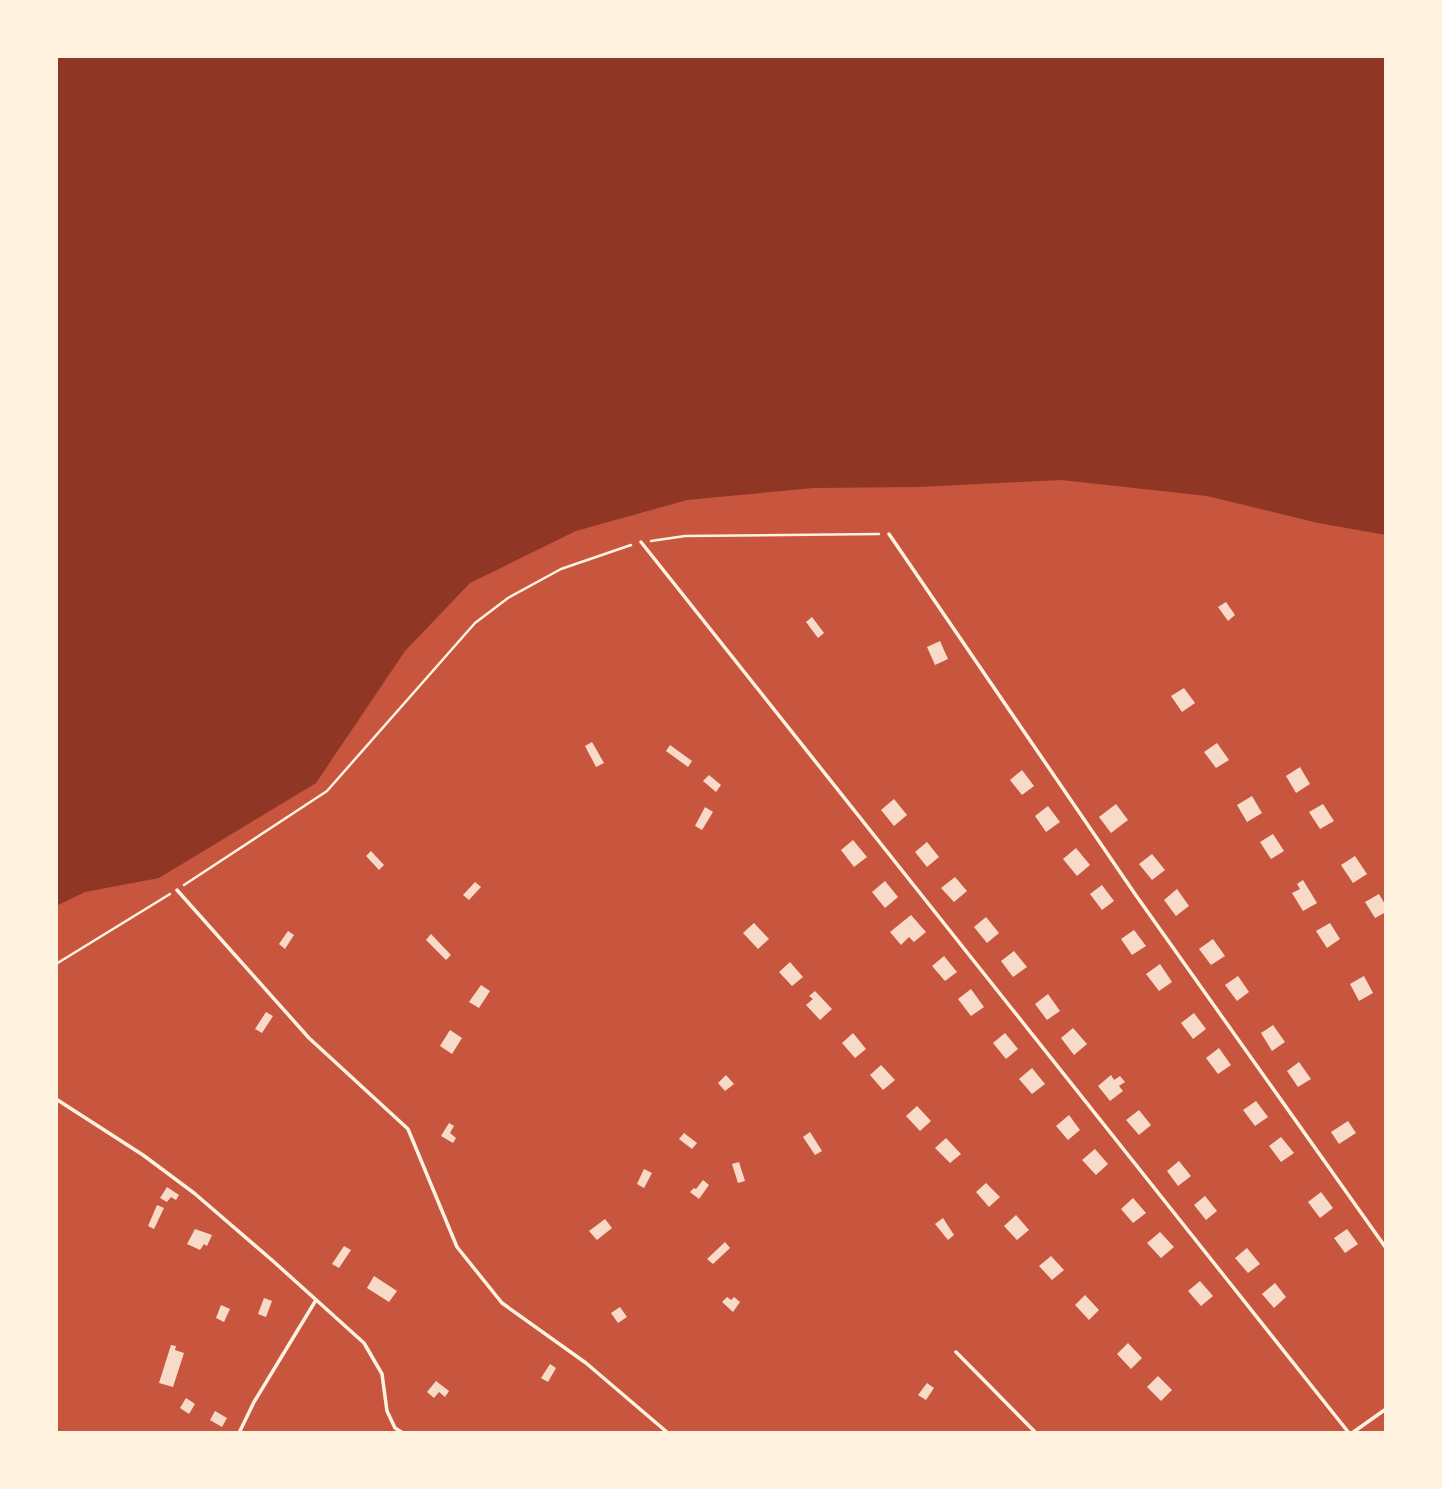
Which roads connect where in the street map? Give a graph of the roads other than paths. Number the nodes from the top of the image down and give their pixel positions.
1 (889, 534) road end
2 (641, 542) road end
3 (177, 890) road end
4 (56, 1099) edge
5 (1386, 1248) edge
6 (316, 1300) junction
7 (956, 1352) dead end
8 (1386, 1409) edge
9 (239, 1433) edge
10 (403, 1433) edge
11 (667, 1433) edge
12 (1036, 1433) edge
13 (1350, 1433) edge

1 - 5 lane
2 - 13 lane
3 - 11 lane
4 - 6 lane
6 - 9 lane
6 - 10 lane
7 - 12 lane
8 - 13 lane

